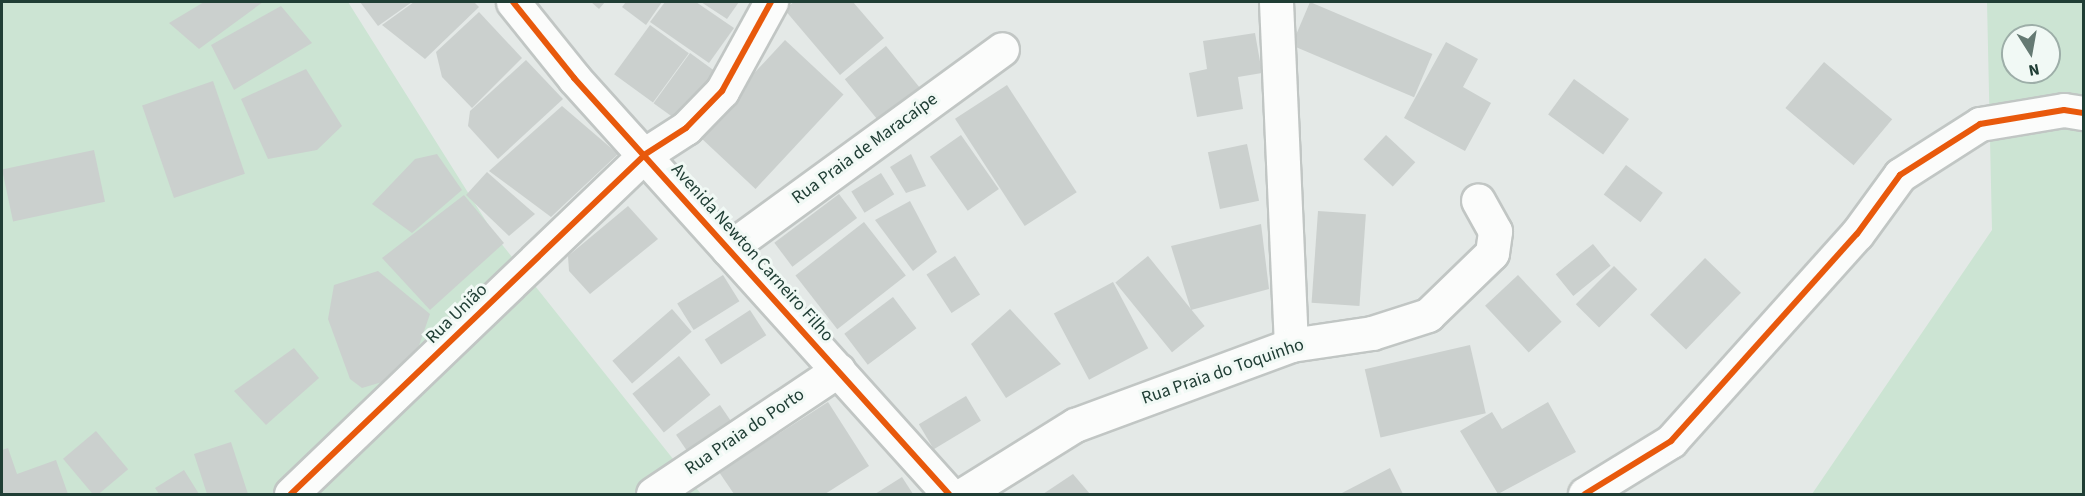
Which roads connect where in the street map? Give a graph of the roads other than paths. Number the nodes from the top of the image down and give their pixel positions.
1 (513, 2) edge
2 (771, 2) edge
3 (1276, 2) edge
4 (1002, 49) dead end
5 (2084, 113) edge
6 (644, 155) junction
7 (1478, 200) dead end
8 (728, 249) junction
9 (1291, 345) junction
10 (838, 370) junction
11 (291, 495) edge
12 (653, 495) edge
13 (949, 495) edge
14 (964, 495) edge
15 (1586, 495) edge

1 - 6 street, Avenida Newton Carneiro Filho
2 - 6 street, Rua União
3 - 9 street
4 - 8 street, Rua Praia de Maracaípe
5 - 15 street
6 - 8 street, Avenida Newton Carneiro Filho
6 - 11 street, Rua União
7 - 9 street, Rua Praia do Toquinho
8 - 10 street, Avenida Newton Carneiro Filho
9 - 14 street, Rua Praia do Toquinho
10 - 12 street, Rua Praia do Porto
10 - 13 street, Avenida Newton Carneiro Filho

